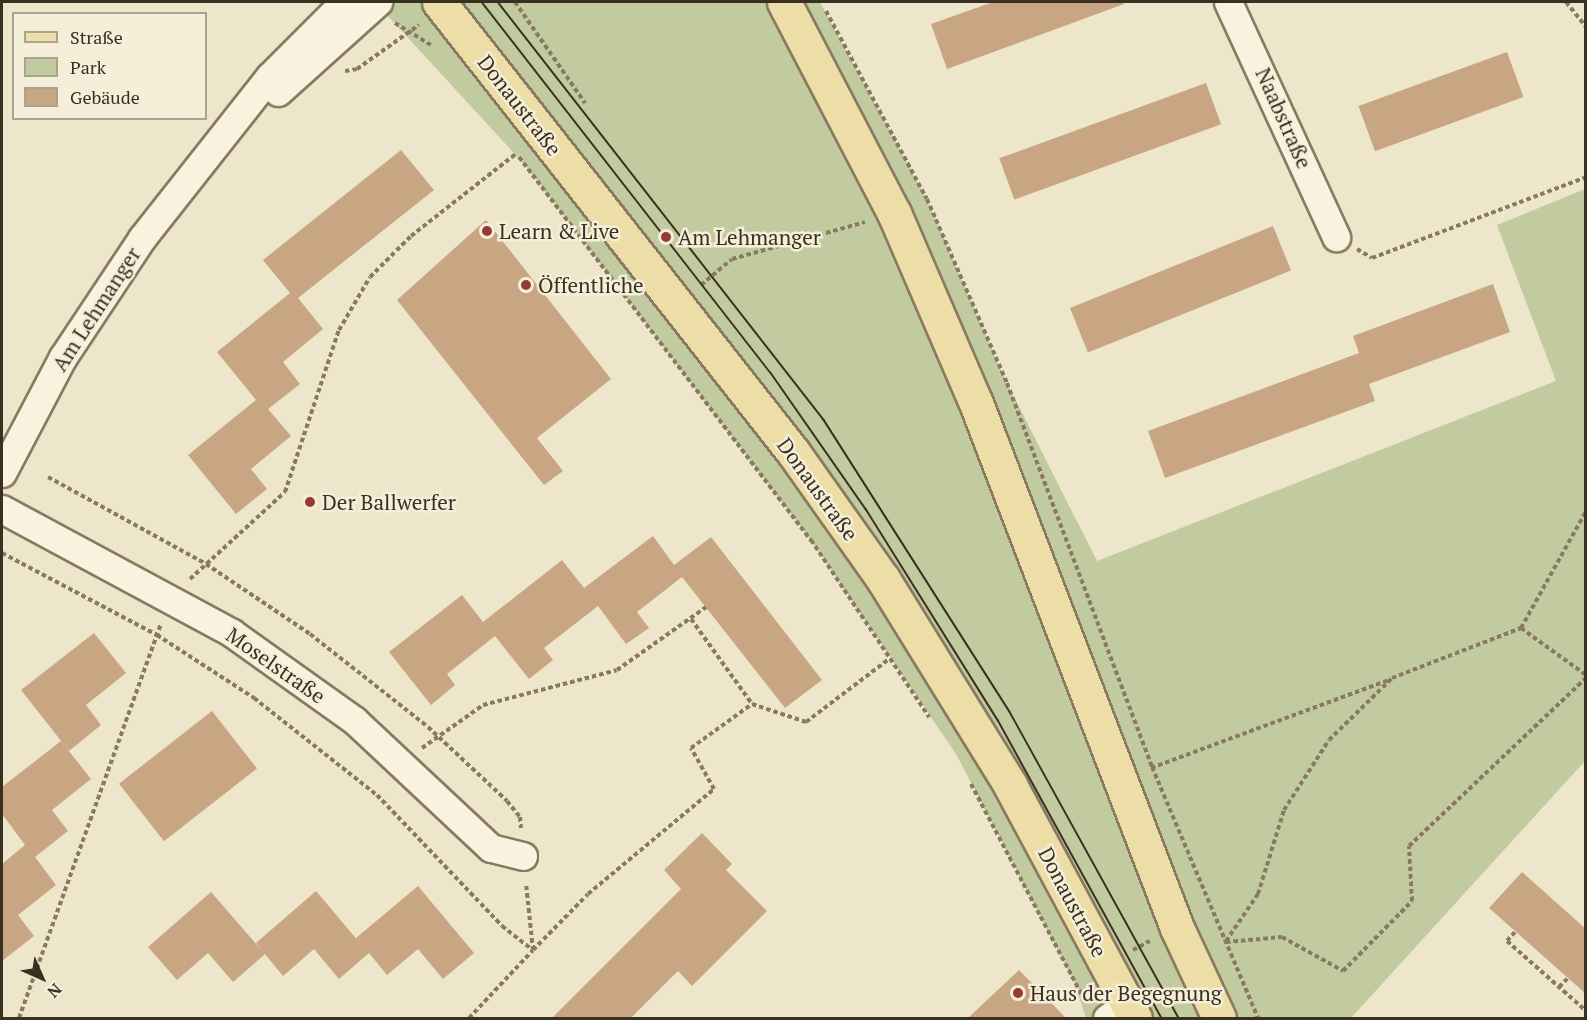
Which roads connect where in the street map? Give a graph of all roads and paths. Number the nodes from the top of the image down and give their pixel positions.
1 (344, 2) edge
2 (515, 2) edge
3 (784, 2) edge
4 (1228, 2) edge
5 (1566, 2) edge
6 (376, 3) edge
7 (442, 5) edge
8 (1586, 27) edge
9 (405, 33) junction
10 (437, 52) dead end
11 (294, 78) junction
12 (585, 103) dead end
13 (510, 144) dead end
14 (517, 153) junction
15 (208, 156) junction
16 (1586, 177) edge
17 (927, 199) dead end
18 (894, 213) junction
19 (1336, 237) joint
20 (678, 304) junction
21 (649, 330) junction
22 (2, 473) edge
23 (48, 477) dead end
24 (2, 509) edge
25 (1586, 511) edge
26 (206, 564) junction
27 (171, 596) junction
28 (706, 607) dead end
29 (691, 619) junction
30 (1521, 628) junction
31 (889, 659) junction
32 (1586, 676) edge
33 (1392, 678) junction
34 (752, 704) junction
35 (936, 726) dead end
36 (436, 735) junction
37 (692, 748) dead end
38 (404, 764) junction
39 (966, 776) dead end
40 (1120, 781) junction
41 (377, 795) dead end
42 (523, 856) junction
43 (1212, 910) dead end
44 (1178, 928) junction
45 (1515, 932) dead end
46 (1106, 965) junction
47 (1568, 978) dead end
48 (1074, 982) junction
49 (1559, 987) junction
50 (1586, 1011) edge
51 (1115, 1013) edge
52 (19, 1018) edge
53 (469, 1018) edge
54 (1219, 1018) edge

1 - 15 street, Am Lehmanger
2 - 12 path
3 - 18 main road
4 - 19 street, Naabstraße
5 - 8 path
6 - 9 path
6 - 11 street, Am Lehmanger
7 - 9 path
7 - 20 main road, Donaustraße
9 - 10 path
9 - 11 path
11 - 15 street, Am Lehmanger
13 - 14 path
14 - 21 path
14 - 26 path
15 - 22 street, Am Lehmanger
16 - 19 path
17 - 18 path
18 - 20 path
18 - 40 main road
20 - 21 path
20 - 46 main road, Donaustraße
21 - 31 path
23 - 26 path
24 - 27 street, Moselstraße
25 - 30 path
26 - 27 path
26 - 36 path
27 - 38 street, Moselstraße
27 - 52 path
28 - 29 path
29 - 34 path
29 - 36 path
30 - 32 path
30 - 33 path
31 - 34 path
31 - 35 path
32 - 33 path
33 - 40 path
34 - 37 path
36 - 38 path
36 - 42 path
38 - 41 path
38 - 42 street, Moselstraße
39 - 48 path
40 - 44 main road
42 - 53 path
43 - 44 path
44 - 46 path
44 - 54 main road
45 - 49 path
46 - 48 path
46 - 51 main road, Donaustraße
47 - 49 path
48 - 51 path
49 - 50 path

